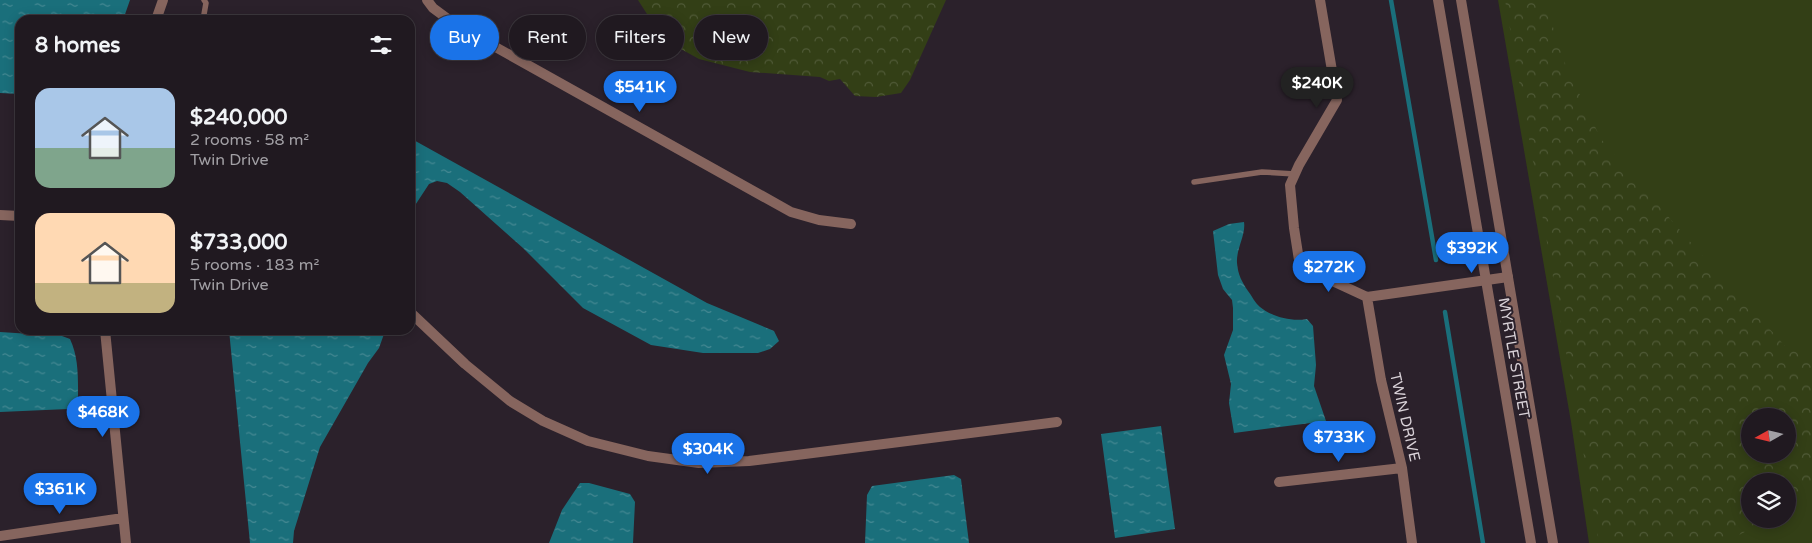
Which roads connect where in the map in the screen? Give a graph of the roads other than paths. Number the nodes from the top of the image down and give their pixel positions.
1 (163, 0) edge
2 (204, 0) edge
3 (427, 0) edge
4 (1320, 0) edge
5 (1438, 0) edge
6 (1461, 0) edge
7 (158, 15) edge
8 (203, 15) edge
9 (1295, 174) junction
10 (1194, 182) dead end
11 (0, 215) edge
12 (15, 216) edge
13 (851, 224) dead end
14 (1508, 276) junction
15 (1486, 280) junction
16 (1367, 297) junction
17 (415, 317) edge
18 (105, 335) edge
19 (1058, 422) dead end
20 (1402, 468) junction
21 (1279, 482) dead end
22 (123, 518) junction
23 (0, 536) edge
24 (126, 543) edge
25 (1412, 543) edge
26 (1531, 543) edge
27 (1553, 543) edge

1 - 7 street
2 - 8 lane
3 - 13 street
4 - 9 street
5 - 15 street, MYRTLE STREET
6 - 14 street, MYRTLE STREET
9 - 10 lane
9 - 16 street
11 - 12 street
14 - 15 street
14 - 27 street, MYRTLE STREET
15 - 16 street
15 - 26 street, MYRTLE STREET
16 - 20 street, TWIN DRIVE
17 - 19 street
18 - 22 street
20 - 21 street
20 - 25 street, TWIN DRIVE
22 - 23 street
22 - 24 street

